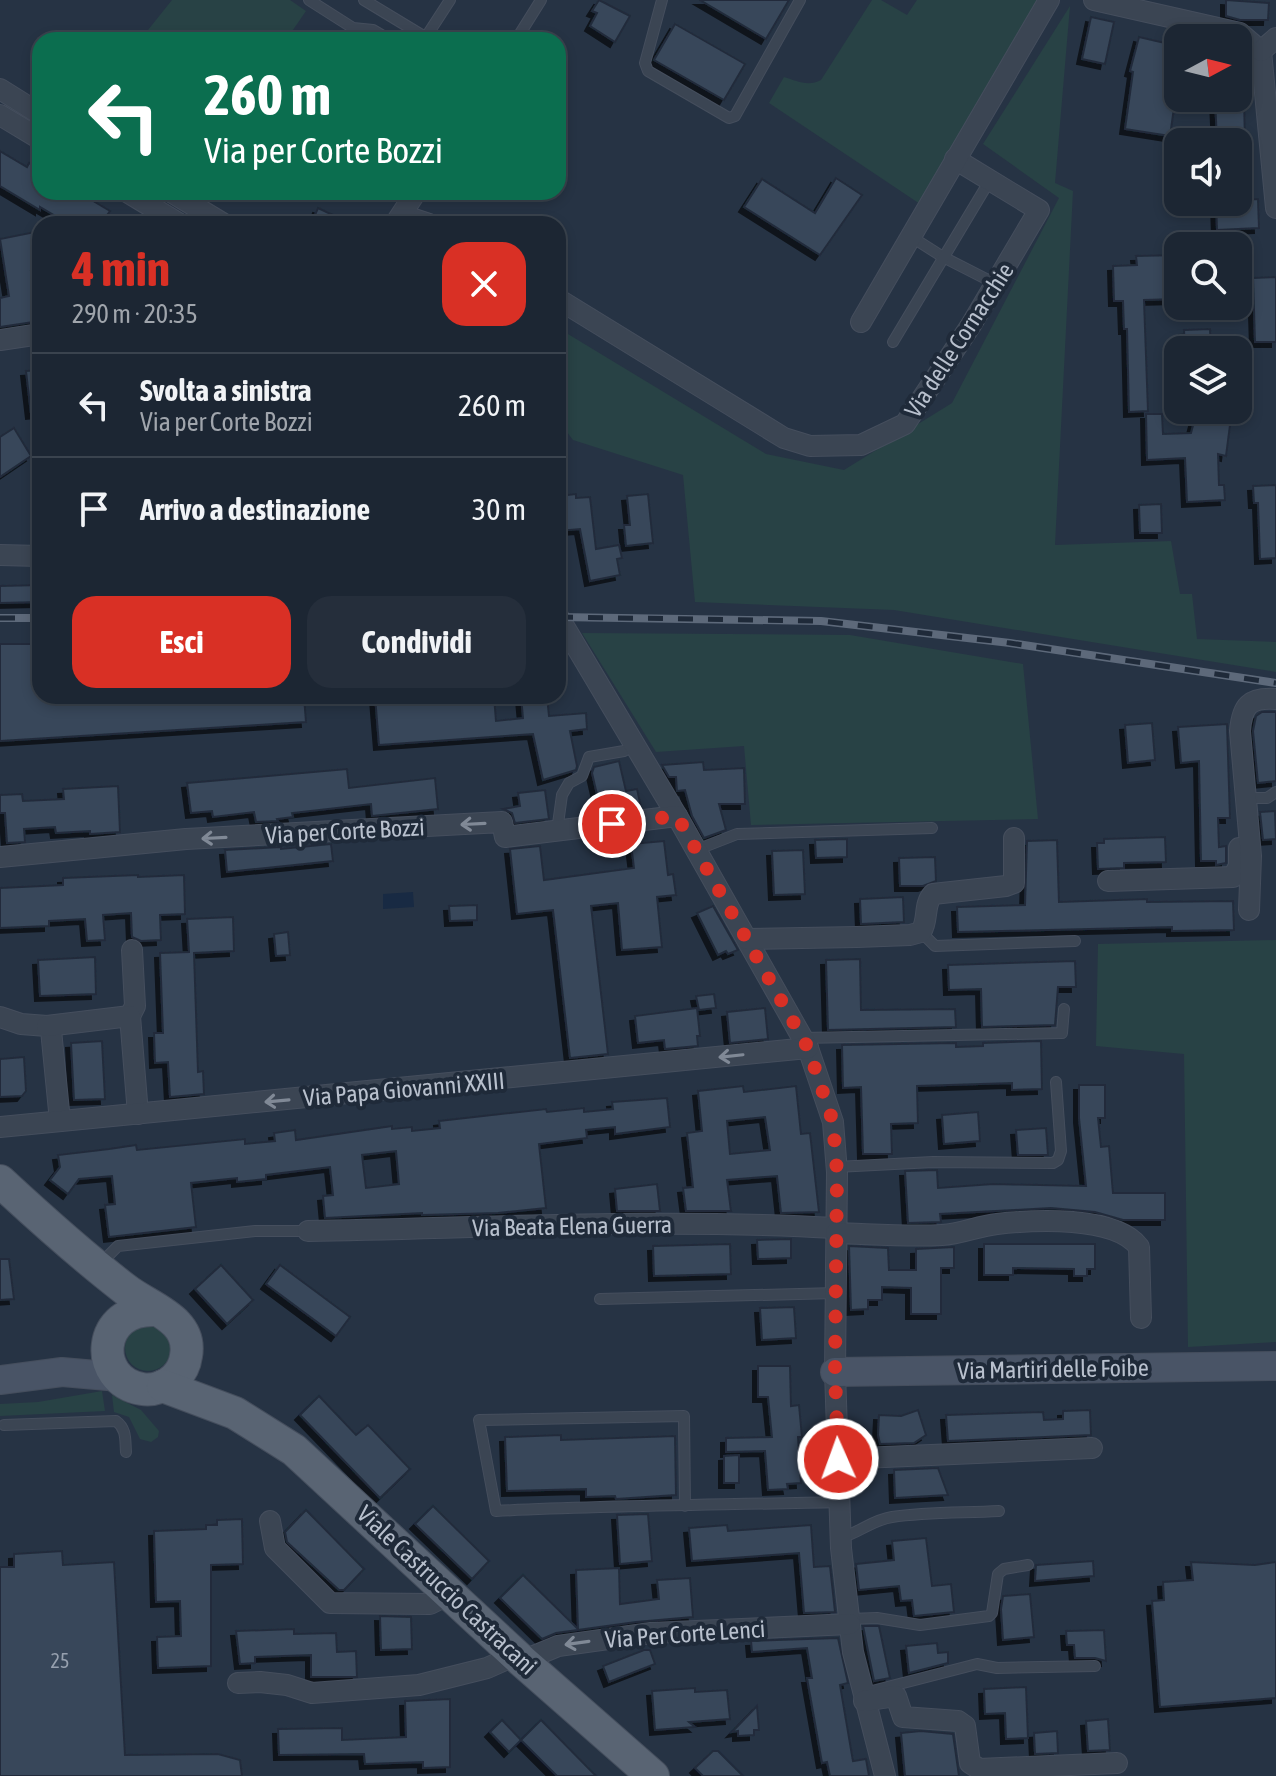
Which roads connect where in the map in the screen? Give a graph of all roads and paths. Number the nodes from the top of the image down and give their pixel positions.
1 (309, 0) edge
2 (364, 0) edge
3 (450, 0) edge
4 (541, 0) edge
5 (662, 0) edge
6 (800, 0) edge
7 (1049, 0) edge
8 (1094, 0) edge
9 (376, 32) edge
10 (415, 32) edge
11 (430, 32) edge
12 (521, 32) edge
13 (1268, 44) edge
14 (0, 89) edge
15 (32, 109) edge
16 (1271, 109) edge
17 (0, 115) edge
18 (32, 134) edge
19 (955, 159) junction
20 (990, 180) junction
21 (1275, 196) edge
22 (140, 200) edge
23 (184, 200) edge
24 (167, 216) edge
25 (211, 216) edge
26 (910, 236) junction
27 (943, 257) junction
28 (997, 285) junction
29 (566, 304) edge
30 (861, 322) dead end
31 (32, 335) edge
32 (0, 340) edge
33 (893, 342) dead end
34 (0, 555) edge
35 (32, 556) edge
36 (566, 629) edge
37 (1276, 699) edge
38 (635, 745) junction
39 (1276, 792) edge
40 (1245, 804) junction
41 (677, 816) junction
42 (932, 828) dead end
43 (557, 831) junction
44 (1014, 838) dead end
45 (696, 850) junction
46 (0, 857) edge
47 (1108, 881) dead end
48 (1249, 910) dead end
49 (921, 932) junction
50 (747, 939) junction
51 (1075, 941) dead end
52 (132, 950) dead end
53 (1064, 1009) dead end
54 (130, 1016) junction
55 (0, 1017) edge
56 (47, 1026) junction
57 (805, 1043) junction
58 (1056, 1082) dead end
59 (138, 1114) junction
60 (60, 1121) junction
61 (0, 1127) edge
62 (836, 1167) junction
63 (0, 1181) edge
64 (308, 1231) joint
65 (836, 1231) junction
66 (71, 1248) junction
67 (97, 1268) junction
68 (836, 1293) junction
69 (600, 1299) dead end
70 (156, 1310) junction
71 (1141, 1318) dead end
72 (115, 1328) junction
73 (186, 1361) junction
74 (1274, 1365) edge
75 (62, 1372) junction
76 (835, 1372) junction
77 (119, 1377) junction
78 (0, 1380) edge
79 (163, 1386) junction
80 (235, 1413) junction
81 (4, 1425) dead end
82 (1092, 1448) dead end
83 (126, 1452) dead end
84 (838, 1459) junction
85 (839, 1502) junction
86 (685, 1506) junction
87 (999, 1511) dead end
88 (270, 1521) dead end
89 (840, 1538) junction
90 (1028, 1565) dead end
91 (450, 1594) junction
92 (850, 1621) junction
93 (519, 1658) junction
94 (1095, 1666) dead end
95 (238, 1683) dead end
96 (863, 1697) junction
97 (1117, 1763) dead end
98 (653, 1776) edge
99 (885, 1776) edge

1 - 9 lane
2 - 10 lane
3 - 11 lane
4 - 12 lane
5 - 6 lane
7 - 19 street
8 - 13 street
13 - 16 street
14 - 15 street
16 - 21 street
17 - 18 street
19 - 20 street, Via delle Cornacchie
19 - 26 street
20 - 27 lane
20 - 28 street, Via delle Cornacchie
22 - 24 street
23 - 25 street
26 - 27 lane
26 - 30 street
27 - 28 lane
27 - 33 lane
28 - 29 street, Via delle Cornacchie
31 - 32 street
34 - 35 street
36 - 38 street
37 - 40 street
38 - 41 street
38 - 43 lane
39 - 40 lane
40 - 47 street
40 - 48 street
41 - 43 street, Via per Corte Bozzi
41 - 45 street
42 - 45 lane
43 -> 46 street, Via per Corte Bozzi
44 - 49 street
45 - 50 street
49 - 50 street
49 - 51 lane
50 - 57 street
52 - 54 street
53 - 57 lane
54 - 56 street
54 - 59 street
55 - 56 street
56 - 60 street
57 -> 59 street, Via Papa Giovanni XXIII
57 - 62 street
58 - 62 lane
59 - 60 street, Via Papa Giovanni XXIII
60 - 61 street, Via Papa Giovanni XXIII
62 - 65 street
63 - 66 main road
64 - 65 street, Via Beata Elena Guerra
64 - 67 lane
65 - 68 street
65 - 71 street, Via Beata Elena Guerra
66 - 67 main road
66 - 72 main road
67 - 70 main road
68 - 69 lane
68 - 76 street
70 - 72 main road
70 - 73 main road
72 - 75 street
72 - 77 main road
73 - 79 main road
73 - 80 main road, Viale Castruccio Castracani
74 - 76 street, Via Martiri delle Foibe
75 - 77 street
75 - 78 street
76 - 84 street
77 - 79 main road, Viale Castruccio Castracani
79 - 80 main road, Viale Castruccio Castracani
80 - 91 main road, Viale Castruccio Castracani
81 - 83 lane
82 - 84 street
84 - 85 street
85 - 86 lane
85 - 89 street
86 - 86 lane
87 - 89 lane
88 - 91 street
89 - 92 street
90 - 92 lane
91 - 93 main road, Viale Castruccio Castracani
92 -> 93 street, Via Per Corte Lenci
92 - 96 street
93 - 95 street, Via Per Corte Lenci
93 - 98 main road, Viale Castruccio Castracani
94 - 96 lane
96 - 97 street
96 - 99 street

